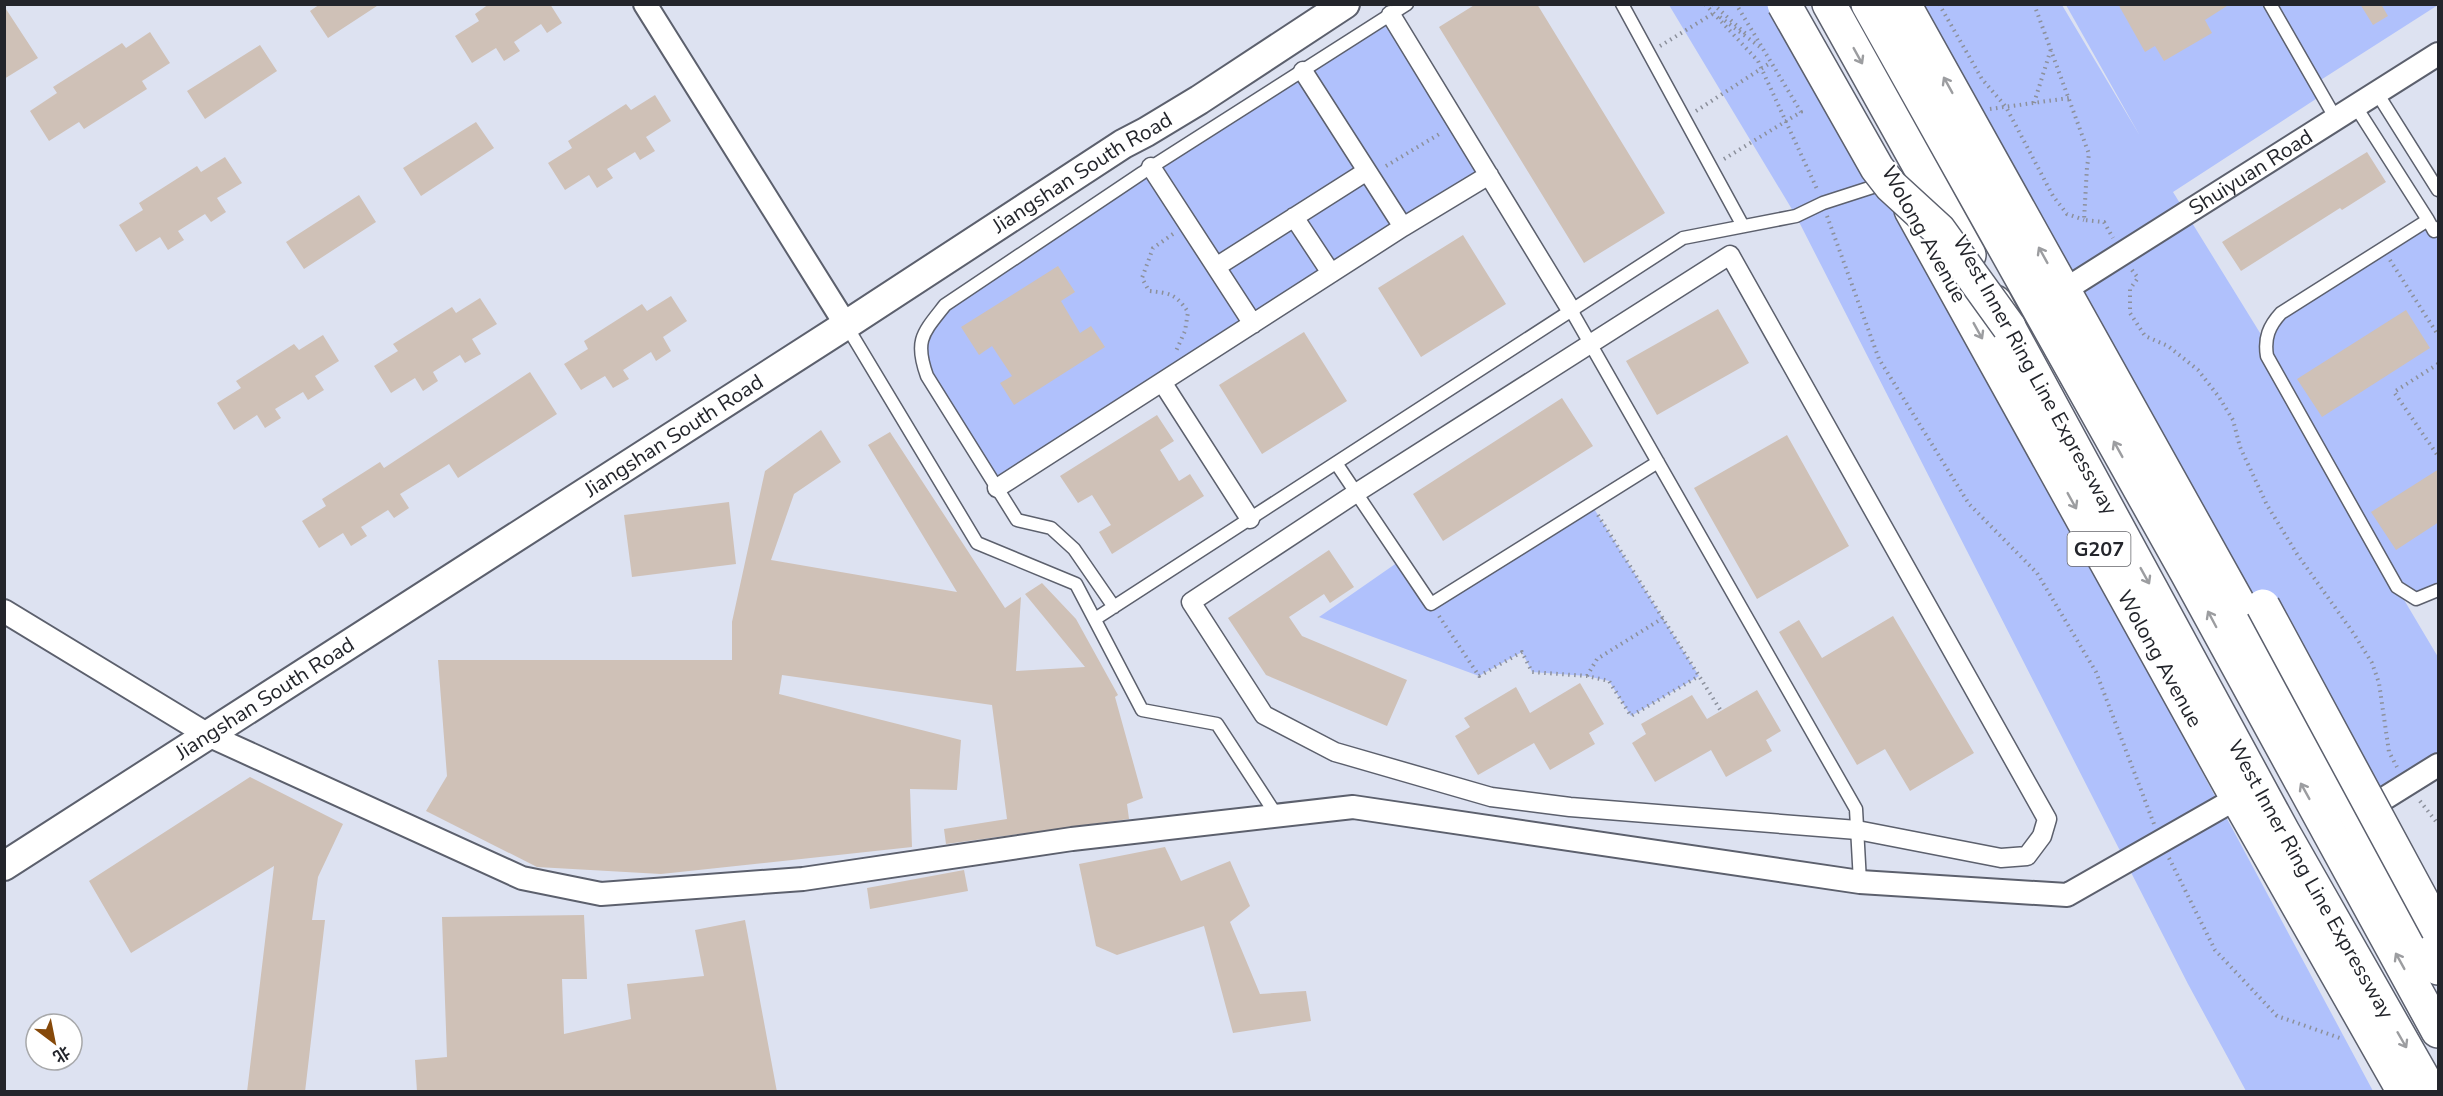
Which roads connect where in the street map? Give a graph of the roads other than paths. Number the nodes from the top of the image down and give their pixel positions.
1 (645, 4) edge
2 (1345, 4) edge
3 (1407, 4) edge
4 (1622, 4) edge
5 (1784, 4) edge
6 (1796, 4) edge
7 (1830, 4) edge
8 (1869, 4) edge
9 (1904, 4) edge
10 (2270, 4) edge
11 (1391, 15) junction
12 (2439, 54) edge
13 (1303, 70) junction
14 (2377, 93) junction
15 (2356, 107) junction
16 (2336, 119) junction
17 (1151, 167) junction
18 (1368, 173) junction
19 (1489, 175) junction
20 (1894, 180) junction
21 (2439, 190) edge
22 (1294, 217) junction
23 (2428, 220) junction
24 (1743, 226) junction
25 (1403, 227) junction
26 (2439, 228) edge
27 (1216, 267) junction
28 (1331, 273) junction
29 (2063, 291) junction
30 (1571, 310) junction
31 (1252, 324) junction
32 (846, 325) junction
33 (2009, 327) junction
34 (2084, 328) junction
35 (1590, 343) junction
36 (1162, 382) junction
37 (1658, 462) junction
38 (1336, 463) junction
39 (997, 488) junction
40 (1356, 493) junction
41 (1250, 519) junction
42 (2103, 557) junction
43 (2439, 590) edge
44 (1114, 607) junction
45 (4, 611) edge
46 (1095, 619) junction
47 (208, 735) junction
48 (2439, 765) edge
49 (2223, 806) junction
50 (1277, 816) junction
51 (2357, 816) junction
52 (1857, 830) junction
53 (4, 866) edge
54 (1860, 882) junction
55 (2439, 930) edge
56 (2439, 968) edge
57 (2439, 1031) edge
58 (2384, 1092) edge
59 (2404, 1092) edge
60 (2431, 1092) edge

1 - 32 street
2 - 32 street, Jiangshan South Road
3 - 11 lane
4 - 24 lane
5 - 33 highway, bridge
6 - 20 highway, Wolong Avenue / G207
7 -> 33 highway, West Inner Ring Line Expressway, bridge
57 -> 8 highway, West Inner Ring Line Expressway
29 -> 9 highway
10 - 16 lane
11 - 13 lane
11 - 19 street
12 - 14 street, Shuiyuan Road
13 - 17 lane
13 - 18 street
14 - 15 street, Shuiyuan Road
14 - 21 lane
15 - 16 street, Shuiyuan Road
15 - 23 lane
16 - 29 street, Shuiyuan Road
17 - 27 street
17 - 39 lane
18 - 22 street
18 - 25 street
19 - 25 street
19 - 30 street
20 - 24 lane
20 -> 42 highway, Wolong Avenue / G207
22 - 27 street
22 - 28 street
23 - 26 lane
23 - 43 lane
24 - 30 lane
25 - 28 street
27 - 31 street
28 - 31 street
29 - 34 highway
30 - 35 lane
30 - 38 lane
31 - 36 street
32 - 46 lane
32 - 47 street, Jiangshan South Road
33 -> 60 highway, West Inner Ring Line Expressway
34 - 51 highway
34 - 55 highway, bridge
35 - 37 lane
35 - 40 street
35 - 52 street
36 - 39 street
36 - 41 street
37 - 40 lane
37 - 52 lane
38 - 40 lane
38 - 41 lane
39 - 44 lane
40 - 52 street
41 - 44 lane
42 - 49 highway
42 - 59 highway, Wolong Avenue / G207
44 - 46 lane
45 - 47 street
46 - 50 lane
47 - 50 street
47 - 53 street, Jiangshan South Road
48 - 51 street
49 - 54 street
49 - 58 highway
50 - 54 street
51 - 56 highway
52 - 54 lane

